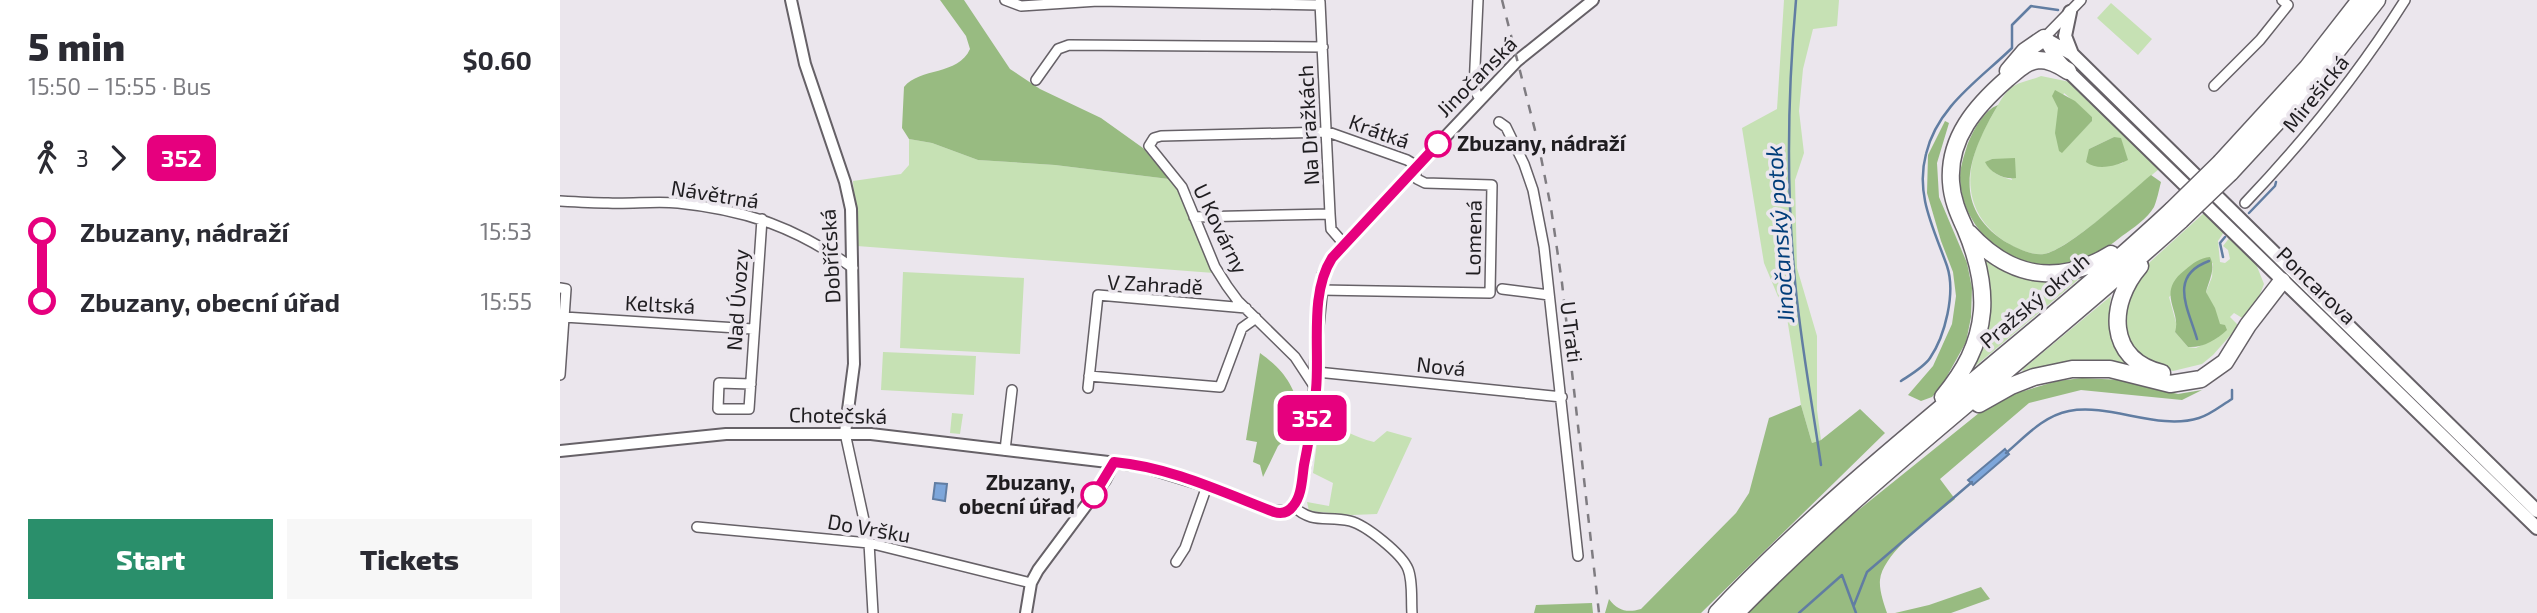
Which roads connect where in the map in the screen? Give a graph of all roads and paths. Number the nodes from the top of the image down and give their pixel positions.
1 (790, 0) edge
2 (1005, 0) edge
3 (1478, 0) edge
4 (1593, 0) edge
5 (2081, 0) edge
6 (2360, 0) edge
7 (2377, 0) edge
8 (2406, 0) edge
9 (1320, 2) edge
10 (2287, 2) edge
11 (2070, 12) junction
12 (2044, 38) junction
13 (1323, 47) junction
14 (2072, 54) junction
15 (2017, 71) junction
16 (2068, 71) junction
17 (1036, 80) dead end
18 (2214, 86) dead end
19 (1997, 88) junction
20 (1480, 99) junction
21 (1499, 122) dead end
22 (1328, 132) junction
23 (2225, 167) junction
24 (1413, 169) junction
25 (560, 201) edge
26 (2245, 203) dead end
27 (1330, 214) junction
28 (2177, 215) junction
29 (1194, 216) junction
30 (762, 219) junction
31 (1965, 228) junction
32 (2150, 230) junction
33 (1344, 244) junction
34 (853, 268) junction
35 (2287, 275) junction
36 (563, 289) edge
37 (1502, 289) dead end
38 (1320, 290) junction
39 (1549, 295) junction
40 (1246, 308) junction
41 (564, 317) junction
42 (1256, 318) junction
43 (2246, 328) junction
44 (753, 329) junction
45 (560, 369) edge
46 (1317, 372) junction
47 (560, 375) edge
48 (1089, 376) junction
49 (751, 384) junction
50 (1088, 388) dead end
51 (1316, 389) junction
52 (1012, 390) dead end
53 (1562, 397) junction
54 (2428, 413) junction
55 (1914, 431) junction
56 (1935, 431) junction
57 (845, 433) junction
58 (1005, 450) junction
59 (560, 451) edge
60 (1114, 462) junction
61 (1206, 486) junction
62 (1293, 506) junction
63 (2537, 512) edge
64 (698, 527) dead end
65 (2537, 528) edge
66 (869, 543) junction
67 (1578, 556) dead end
68 (1176, 562) dead end
69 (1031, 583) junction
70 (873, 613) edge
71 (1026, 613) edge
72 (1412, 613) edge
73 (1717, 613) edge
74 (1737, 613) edge

1 - 34 street, Dobříčská
2 - 9 street
3 - 20 street
4 - 20 street, Jinočanská
5 - 11 street
6 - 23 highway, Pražský okruh
7 - 23 highway, Pražský okruh
8 - 26 street, Mirešická
9 - 13 street, Na Dražkách
10 - 18 street
11 - 12 street
11 - 14 main road
12 - 14 main road, Poncarova
12 - 15 highway
12 - 16 main road, Poncarova
12 - 19 highway
13 - 17 street
13 - 22 street, Na Dražkách
14 - 35 main road, Poncarova
15 - 16 highway
15 - 19 highway
16 - 35 main road, Poncarova
19 - 31 highway
20 - 24 street, Jinočanská
21 - 39 street, U Trati
22 - 24 street, Krátká
22 - 27 street, Na Dražkách
22 - 29 street, U Kovárny
23 - 28 highway, Pražský okruh, bridge
24 - 33 street, Jinočanská
24 - 38 street, Lomená
25 - 30 street, Návětrná
27 - 29 street
27 - 33 street, Na Dražkách
28 - 32 highway, Pražský okruh
28 - 43 highway
28 - 56 highway, Pražský okruh
29 - 40 street, U Kovárny
30 - 34 street, Návětrná
30 - 44 street, Nad Úvozy
31 - 32 highway
31 - 55 highway
32 - 55 highway, Pražský okruh
33 - 38 street, Jinočanská
34 - 57 street, Dobříčská
35 - 43 highway
35 - 54 main road, Poncarova
36 - 41 street
37 - 39 street
38 - 46 street, Jinočanská
39 - 53 street, U Trati
40 - 42 street, U Kovárny
40 - 48 street, V Zahradě
41 - 44 street, Keltská
41 - 45 street
42 - 48 street
42 - 51 street, U Kovárny
43 - 56 highway
44 - 49 street, Nad Úvozy
45 - 47 street
46 - 51 street, Jinočanská
46 - 53 street, Nová
48 - 50 street, V Zahradě
49 - 49 street, Nad Úvozy
51 - 62 street, Jinočanská
52 - 58 street
53 - 67 street, U Trati
54 - 63 main road, Poncarova
54 - 65 main road, Poncarova
55 - 73 highway, Pražský okruh
56 - 74 highway, Pražský okruh
57 - 58 street, Chotečská
57 - 59 street, Chotečská
57 - 66 street
58 - 60 street, Chotečská
60 - 61 street, Chotečská
60 - 69 street
61 - 62 street, Chotečská
61 - 68 street
62 - 72 street
64 - 66 street, Do Vršku
66 - 69 street, Do Vršku
66 - 70 street
69 - 71 street

